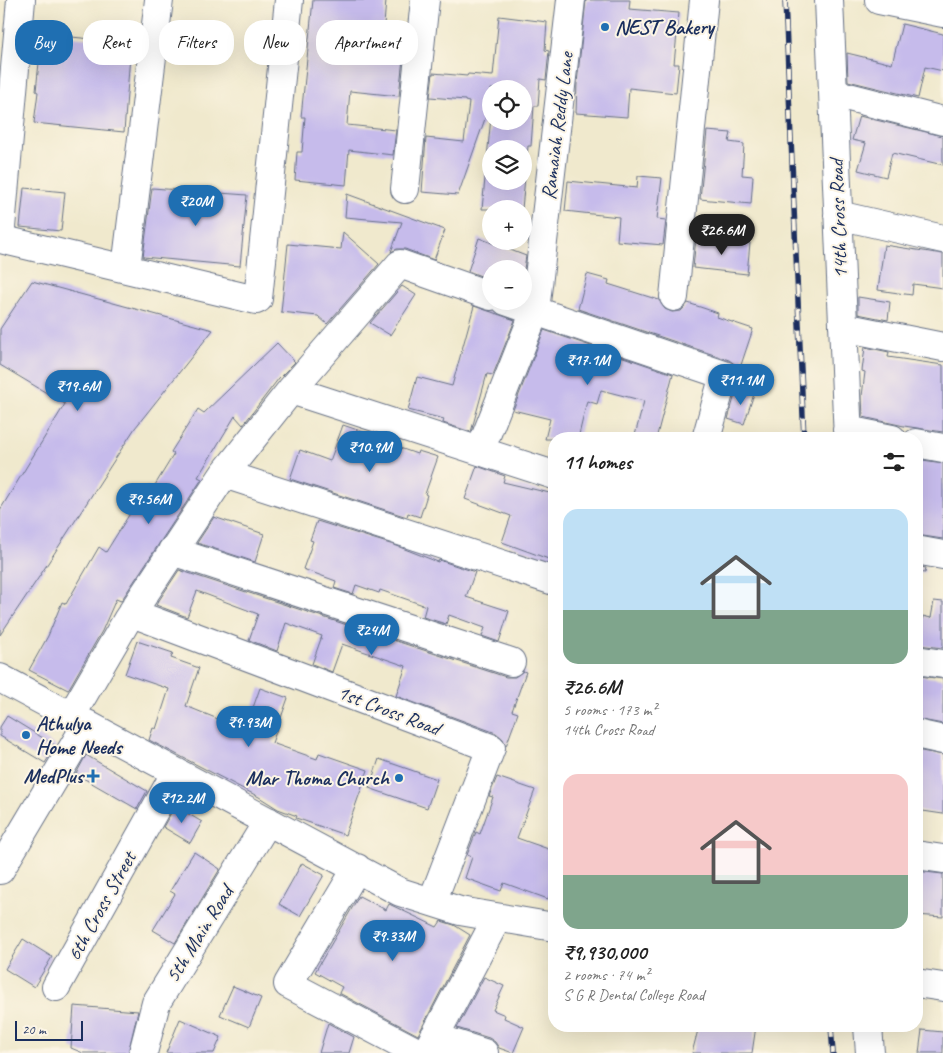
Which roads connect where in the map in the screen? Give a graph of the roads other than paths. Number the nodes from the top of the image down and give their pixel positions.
1 (21, 0) edge
2 (158, 0) edge
3 (289, 0) edge
4 (426, 0) edge
5 (571, 0) edge
6 (704, 0) edge
7 (829, 0) edge
8 (879, 0) edge
9 (943, 14) edge
10 (833, 93) junction
11 (943, 121) edge
12 (405, 189) dead end
13 (838, 215) junction
14 (0, 239) edge
15 (943, 239) edge
16 (126, 268) junction
17 (482, 293) edge
18 (674, 296) dead end
19 (532, 310) edge
20 (535, 311) junction
21 (843, 327) junction
22 (943, 347) edge
23 (291, 390) junction
24 (708, 432) edge
25 (847, 432) edge
26 (923, 444) edge
27 (943, 448) edge
28 (480, 451) junction
29 (548, 473) edge
30 (224, 474) junction
31 (172, 551) junction
32 (923, 551) edge
33 (943, 555) edge
34 (548, 579) edge
35 (132, 613) junction
36 (923, 661) edge
37 (511, 662) dead end
38 (943, 664) edge
39 (3, 687) edge
40 (79, 720) junction
41 (923, 736) edge
42 (943, 740) edge
43 (176, 772) junction
44 (268, 821) junction
45 (923, 856) edge
46 (943, 859) edge
47 (357, 868) junction
48 (0, 870) edge
49 (432, 902) junction
50 (497, 918) junction
51 (548, 927) edge
52 (923, 984) edge
53 (56, 987) dead end
54 (943, 987) edge
55 (868, 1032) edge
56 (427, 1048) edge
57 (143, 1053) edge
58 (484, 1053) edge
59 (870, 1053) edge

1 - 14 street
2 - 16 street
3 - 16 street
4 - 12 street
5 - 20 street, Ramaiah Reddy Lane
6 - 18 street
7 - 10 street, 14th Cross Road
8 - 9 street
10 - 11 street
10 - 13 street, 14th Cross Road
13 - 15 street
13 - 21 street, 14th Cross Road
14 - 16 street
17 - 23 street
19 - 20 street
20 - 24 street
20 - 28 street, Ramaiah Reddy Lane
21 - 22 street
21 - 25 street, 14th Cross Road
23 - 28 street
23 - 30 street
26 - 27 street
28 - 29 street
30 - 31 street
30 - 34 street
31 - 35 street
31 - 37 street
32 - 33 street
35 - 40 street
35 - 49 street, 1st Cross Road
36 - 38 street
39 - 40 street
40 - 43 street
40 - 48 street
41 - 42 street
43 - 44 street
43 - 53 street, 6th Cross Street
44 - 47 street
44 - 57 street, 5th Main Road
45 - 46 street
47 - 49 street
47 - 56 street
49 - 50 street
50 - 51 street
50 - 56 street
52 - 54 street
55 - 59 street
56 - 58 street

